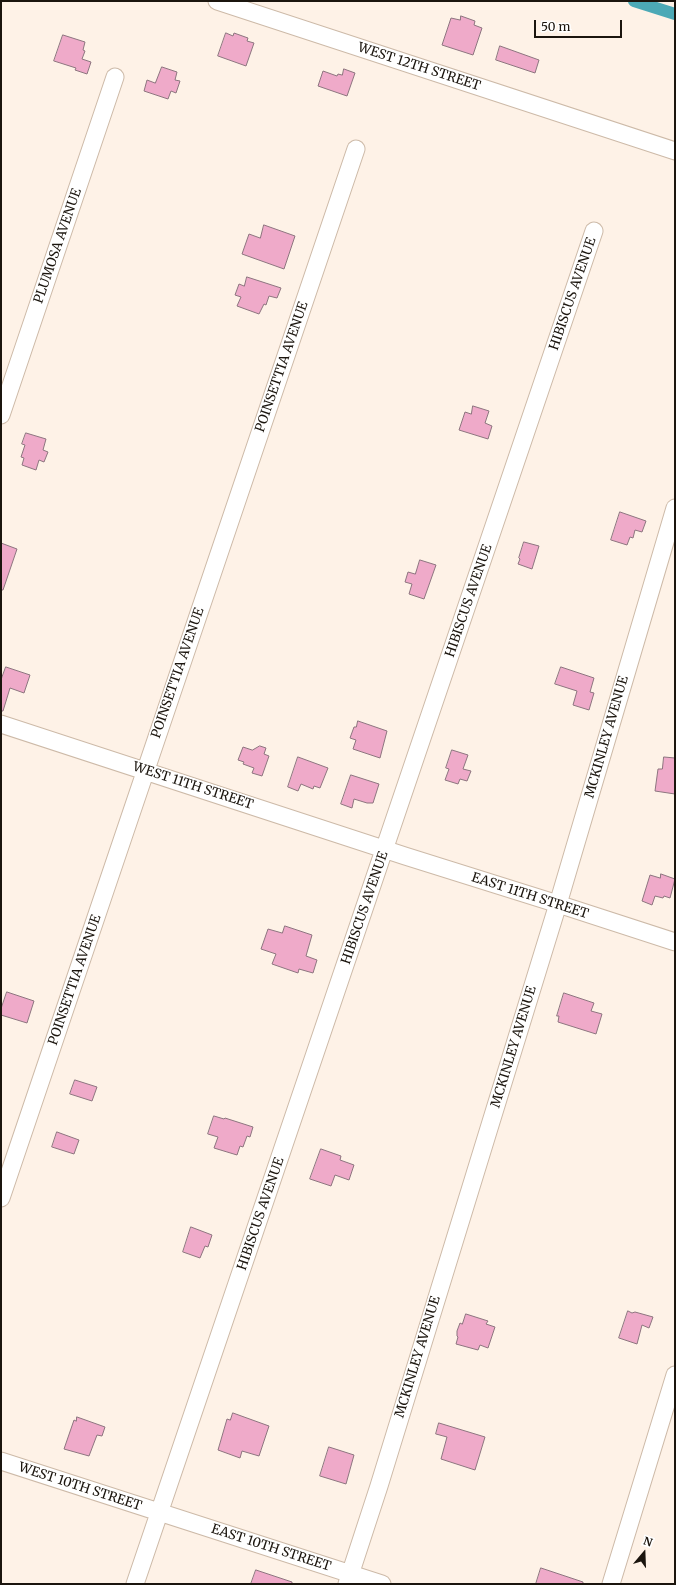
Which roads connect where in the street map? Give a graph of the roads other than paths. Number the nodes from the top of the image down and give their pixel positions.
1 (217, 1) edge
2 (115, 77) dead end
3 (356, 149) dead end
4 (675, 151) edge
5 (594, 231) dead end
6 (1, 415) edge
7 (675, 508) edge
8 (1, 724) edge
9 (145, 771) junction
10 (386, 849) junction
11 (558, 904) junction
12 (675, 942) edge
13 (1, 1198) edge
14 (675, 1375) edge
15 (1, 1461) edge
16 (159, 1513) junction
17 (348, 1579) edge
18 (135, 1584) edge
19 (382, 1584) edge
20 (611, 1584) edge

1 - 4 street, WEST 12TH STREET
2 - 6 street, PLUMOSA AVENUE
3 - 9 street, POINSETTIA AVENUE
5 - 10 street, HIBISCUS AVENUE
7 - 11 street, MCKINLEY AVENUE
8 - 9 street, WEST 11TH STREET
9 - 10 street, WEST 11TH STREET
9 - 13 street, POINSETTIA AVENUE
10 - 11 street, EAST 11TH STREET
10 - 16 street, HIBISCUS AVENUE
11 - 12 street, EAST 11TH STREET
11 - 17 street, MCKINLEY AVENUE
14 - 20 street
15 - 16 street, WEST 10TH STREET
16 - 17 street, EAST 10TH STREET
16 - 18 street, HIBISCUS AVENUE
17 - 19 street, EAST 10TH STREET

